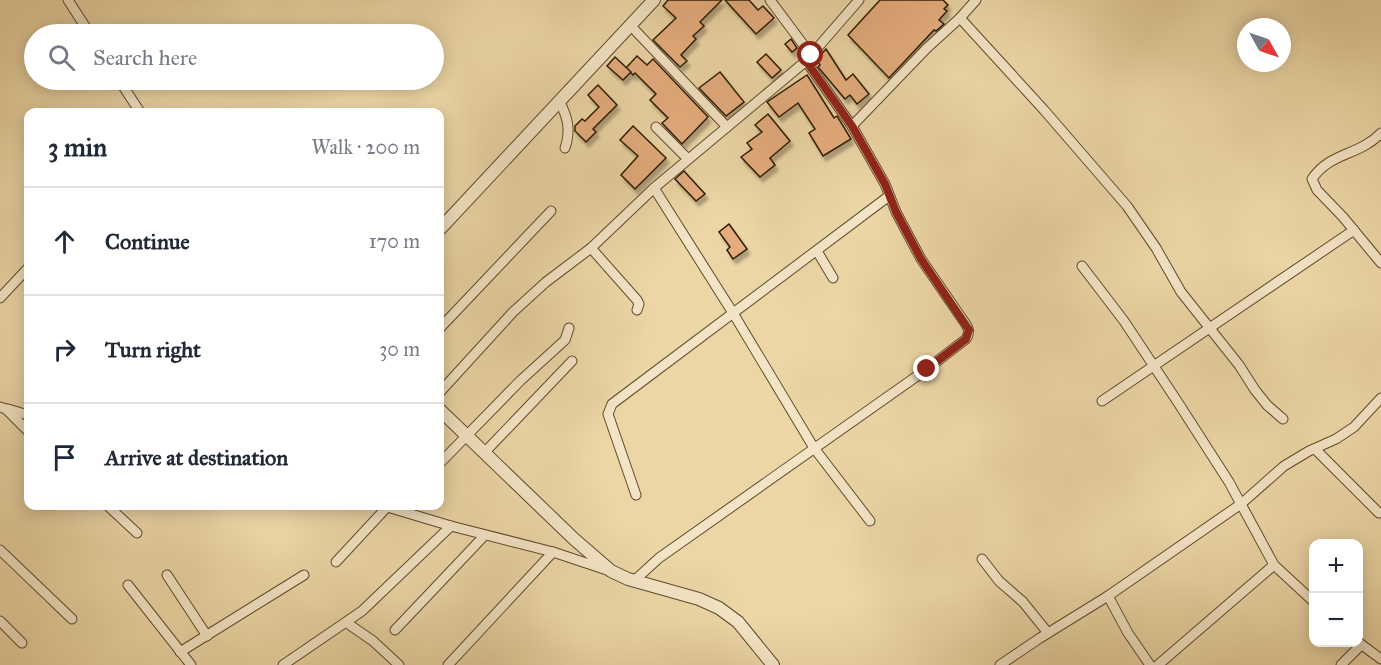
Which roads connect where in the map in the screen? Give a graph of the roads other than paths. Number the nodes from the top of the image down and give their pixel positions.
1 (68, 0) edge
2 (654, 0) edge
3 (770, 0) edge
4 (859, 0) edge
5 (976, 0) edge
6 (960, 18) junction
7 (84, 24) edge
8 (630, 25) junction
9 (809, 58) junction
10 (126, 90) edge
11 (560, 101) junction
12 (137, 108) edge
13 (852, 126) junction
14 (727, 127) junction
15 (656, 128) dead end
16 (1381, 133) edge
17 (1374, 141) junction
18 (565, 148) dead end
19 (1381, 149) edge
20 (688, 159) junction
21 (654, 188) junction
22 (889, 196) junction
23 (550, 211) dead end
24 (444, 225) edge
25 (1354, 230) junction
26 (591, 248) junction
27 (817, 251) junction
28 (1381, 262) edge
29 (1082, 266) dead end
30 (24, 272) edge
31 (833, 278) dead end
32 (0, 298) edge
33 (637, 310) dead end
34 (733, 313) junction
35 (444, 324) edge
36 (569, 328) dead end
37 (1209, 328) junction
38 (572, 361) dead end
39 (1153, 366) junction
40 (444, 388) edge
41 (1381, 398) edge
42 (1102, 401) dead end
43 (3, 408) edge
44 (24, 414) edge
45 (444, 414) edge
46 (1282, 418) dead end
47 (24, 427) edge
48 (466, 435) junction
49 (814, 448) junction
50 (1315, 449) junction
51 (485, 452) junction
52 (444, 459) edge
53 (636, 495) dead end
54 (1240, 504) junction
55 (112, 510) edge
56 (388, 510) edge
57 (404, 510) edge
58 (1379, 513) dead end
59 (870, 521) dead end
60 (451, 525) junction
61 (137, 533) dead end
62 (484, 535) junction
63 (0, 550) edge
64 (553, 552) junction
65 (982, 559) dead end
66 (336, 562) dead end
67 (1275, 566) junction
68 (611, 571) junction
69 (304, 574) dead end
70 (167, 575) dead end
71 (635, 580) junction
72 (129, 585) dead end
73 (1108, 596) junction
74 (1309, 597) edge
75 (72, 619) dead end
76 (0, 621) edge
77 (348, 622) junction
78 (395, 630) dead end
79 (1048, 633) junction
80 (207, 636) junction
81 (22, 643) dead end
82 (1363, 646) edge
83 (1357, 647) edge
84 (180, 652) junction
85 (1380, 657) edge
86 (191, 665) edge
87 (283, 665) edge
88 (399, 665) edge
89 (448, 665) edge
90 (773, 665) edge
91 (1000, 665) edge
92 (1150, 665) edge
93 (1158, 665) edge
94 (1341, 665) edge

1 - 7 street
2 - 8 street
3 - 9 street
4 - 9 street
5 - 6 street
6 - 13 street
6 - 37 street
8 - 11 street
8 - 14 street
9 - 13 street
9 - 14 street
10 - 12 street
11 - 18 street
11 - 24 street
13 - 22 street
14 - 20 street
15 - 20 street
16 - 17 street
17 - 19 street
17 - 25 street
20 - 21 street
21 - 26 street
21 - 34 street
22 - 27 street
22 - 49 street
23 - 35 street
25 - 28 street
25 - 37 street
26 - 33 street
26 - 40 street
27 - 31 street
27 - 34 street
29 - 39 street
30 - 32 street
34 - 49 street
34 - 53 street
36 - 48 street
37 - 39 street
37 - 46 street
38 - 51 street
39 - 42 street
39 - 54 street
41 - 50 street
43 - 44 street
43 - 47 street
45 - 48 street
48 - 51 street
48 - 52 street
49 - 59 street
49 - 71 street
50 - 54 street
50 - 58 street
51 - 68 street
54 - 67 street
54 - 73 street
55 - 61 street
56 - 66 street
57 - 60 street
60 - 62 street
60 - 77 street
62 - 64 street
62 - 78 street
63 - 75 street
64 - 68 street
64 - 89 street
65 - 79 street
67 - 74 street
67 - 93 street
68 - 71 street
69 - 80 street
70 - 80 street
71 - 90 street
72 - 84 street
73 - 79 street
73 - 92 street
76 - 81 street
77 - 87 street
77 - 88 street
79 - 91 street
80 - 84 street
82 - 85 street
83 - 94 street
84 - 86 street

